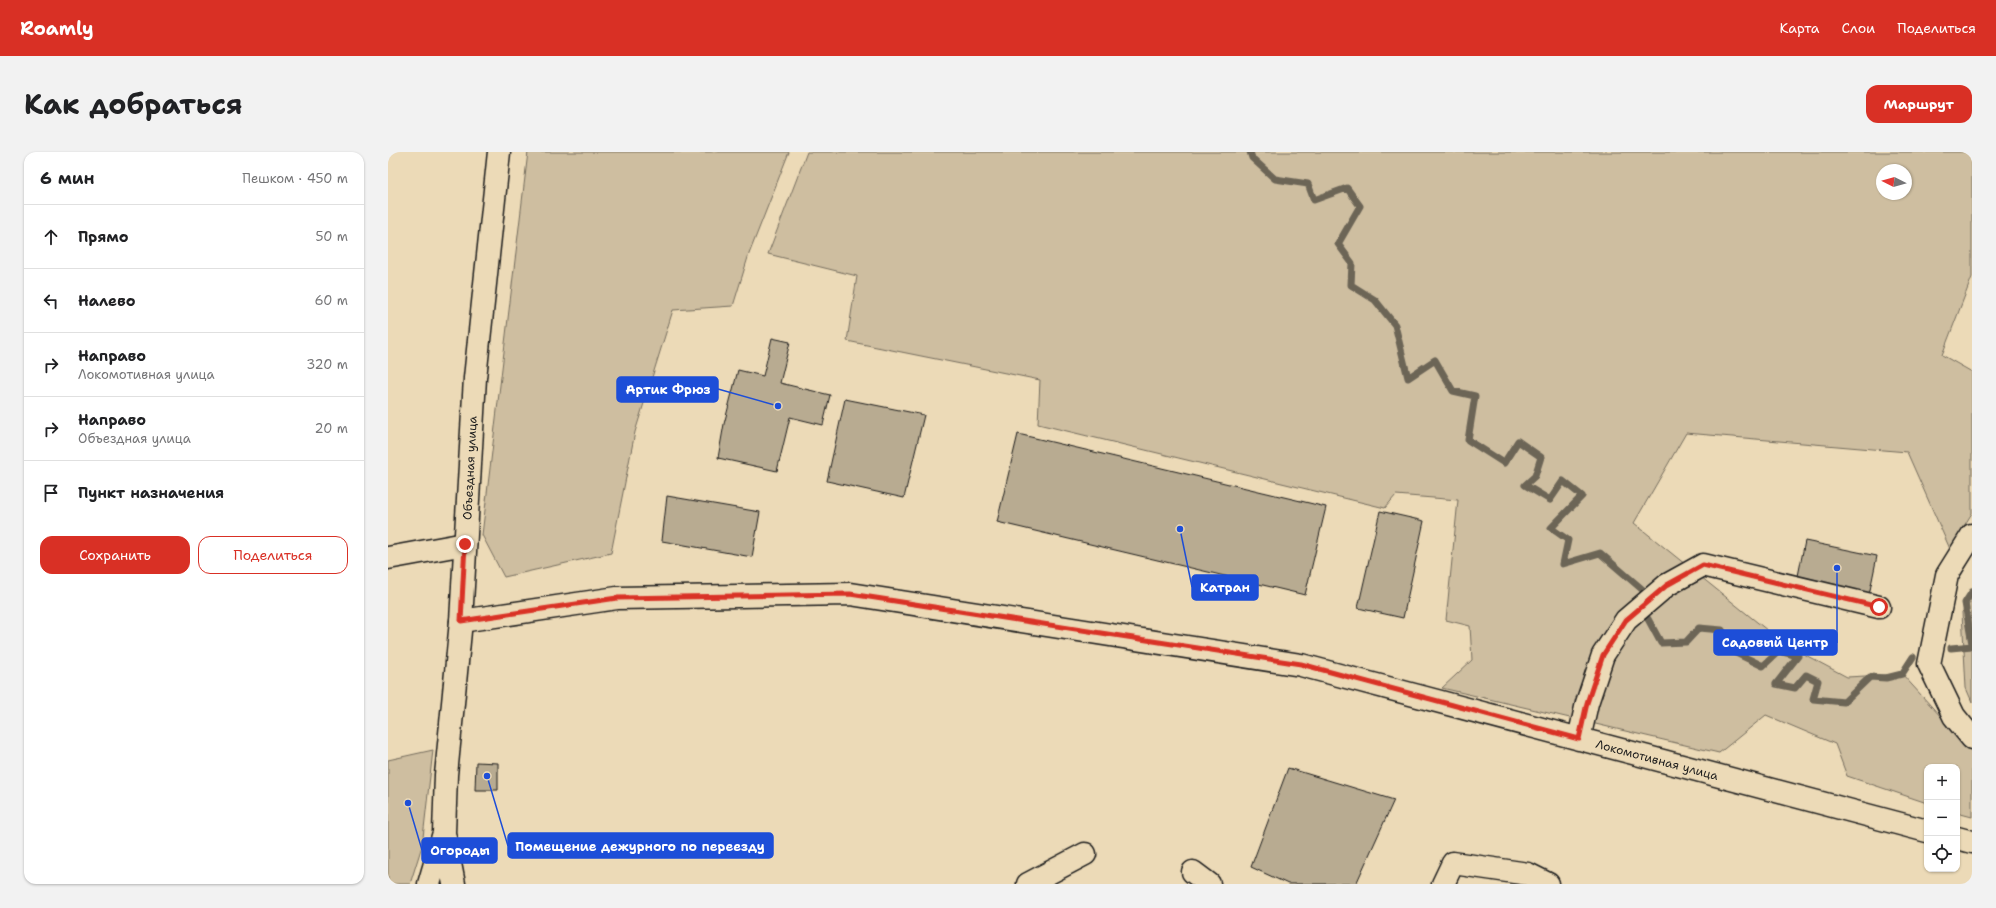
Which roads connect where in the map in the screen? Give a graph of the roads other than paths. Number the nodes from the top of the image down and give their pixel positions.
1 (499, 152) edge
2 (1972, 535) edge
3 (465, 544) junction
4 (388, 558) edge
5 (1879, 607) dead end
6 (461, 621) junction
7 (1972, 738) edge
8 (1579, 739) junction
9 (1924, 830) edge
10 (444, 833) junction
11 (1960, 839) edge
12 (1972, 842) edge
13 (1085, 854) dead end
14 (430, 884) edge
15 (454, 884) edge
16 (1028, 884) edge
17 (1443, 884) edge
18 (1548, 884) edge

1 - 3 street, Объездная улица
2 - 7 street
3 - 4 street
3 - 6 street, Объездная улица
5 - 8 street
6 - 8 street, Локомотивная улица
6 - 10 street, Объездная улица
8 - 9 street, Локомотивная улица
10 - 14 street
10 - 15 street
11 - 12 street
13 - 16 street
17 - 18 street

